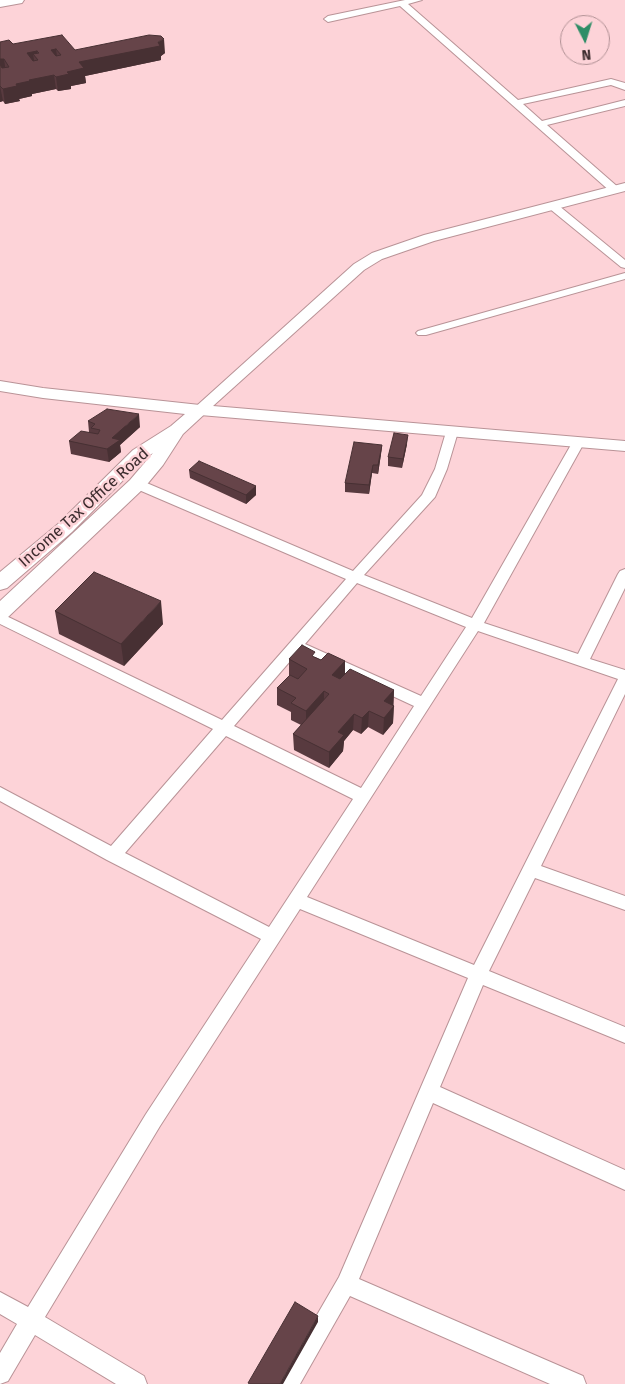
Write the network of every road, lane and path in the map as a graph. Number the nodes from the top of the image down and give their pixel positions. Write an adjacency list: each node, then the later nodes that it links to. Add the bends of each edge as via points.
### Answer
1 (17, 0): 5 (main road)
2 (380, 0): 6 (street)
3 (418, 0): 4 (street)
4 (402, 3): 6 (street); 9 (street)
5 (0, 4)
6 (388, 6): 7 (street)
7 (328, 19)
8 (625, 87): 9 (street, via 611,82)
9 (515, 103): 11 (street)
10 (625, 103): 11 (street)
11 (538, 124): 12 (street)
12 (620, 188): 13 (street)
13 (554, 207): 14 (street); 18 (street, via 429,238 377,256 359,267)
14 (625, 265)
15 (625, 276): 16 (street)
16 (422, 333)
17 (0, 386): 18 (main road)
18 (200, 410): 19 (main road, Income Tax Office Road); 20 (street)
19 (177, 430): 23 (main road); 26 (main road, Income Tax Office Road, via 139,454 65,528)
20 (452, 432): 21 (street); 25 (street, via 428,498)
21 (578, 443): 22 (street); 29 (street)
22 (625, 446)
23 (137, 484): 25 (street); 27 (main road)
24 (625, 574): 31 (street)
25 (355, 577): 29 (street); 30 (street)
26 (0, 583)
27 (0, 613)
28 (0, 618): 34 (street)
29 (475, 625): 31 (street); 33 (street)
30 (295, 646): 33 (street); 34 (street)
31 (582, 662): 32 (street)
32 (625, 678): 38 (street)
33 (424, 704): 36 (street)
34 (224, 728): 36 (street); 37 (street)
35 (0, 793): 37 (street)
36 (364, 796): 39 (street)
37 (113, 855): 41 (street)
38 (530, 870): 40 (street); 42 (street)
39 (296, 900): 41 (street); 42 (street)
40 (625, 903)
41 (272, 937): 48 (street, via 153,1120)
42 (478, 975): 43 (street); 44 (street)
43 (625, 1035)
44 (428, 1091): 45 (street); 46 (street)
45 (625, 1180)
46 (346, 1284): 51 (street); 52 (street)
47 (0, 1302): 48 (street)
48 (32, 1321): 49 (street); 50 (street)
49 (0, 1373)
50 (136, 1384)
51 (288, 1384)
52 (575, 1384)

